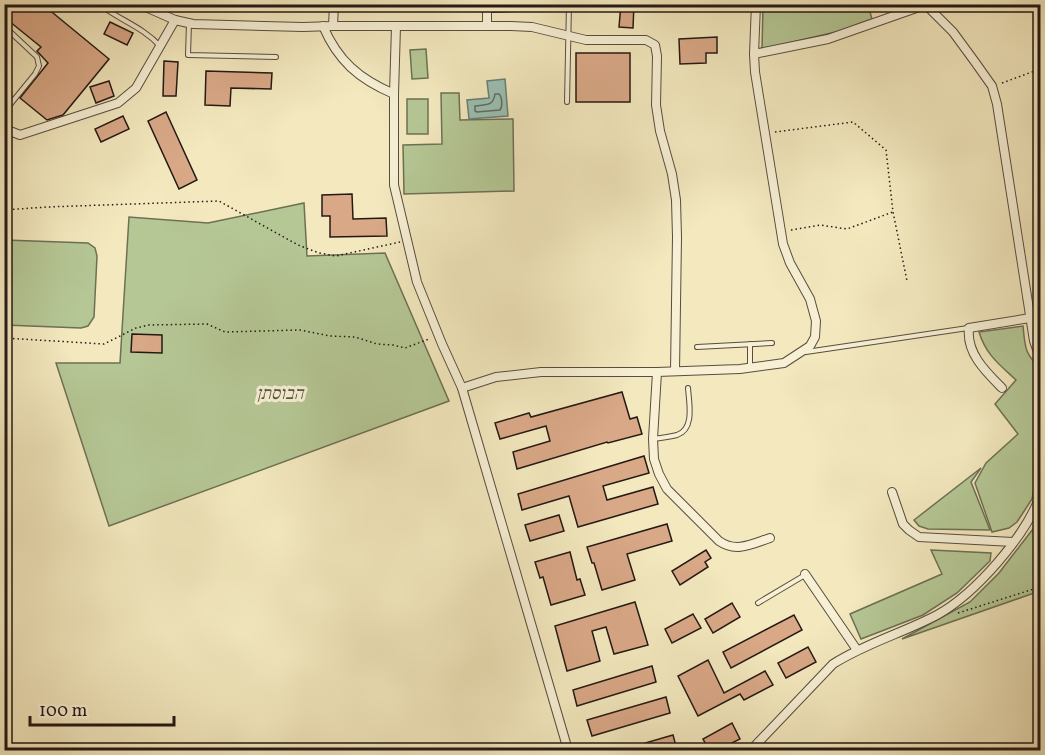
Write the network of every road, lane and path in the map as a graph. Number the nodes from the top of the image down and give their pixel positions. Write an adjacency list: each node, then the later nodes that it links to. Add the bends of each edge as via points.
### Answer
1 (99, 4): 16 (lane, via 142,29)
2 (139, 4): 8 (street)
3 (334, 4): 12 (street)
4 (487, 4): 10 (street)
5 (569, 4): 15 (lane)
6 (756, 4): 17 (street)
7 (925, 5): 17 (street, via 828,39); 20 (street, via 953,32)
8 (175, 20): 9 (street); 16 (street)
9 (189, 23): 11 (street); 18 (lane, via 188,55)
10 (487, 25): 13 (street); 15 (street, via 532,27)
11 (323, 26): 12 (street); 21 (street, via 329,41 354,71)
12 (333, 26): 13 (street)
13 (396, 26): 21 (street)
14 (4, 27): 23 (lane, via 37,57 39,66)
15 (569, 36): 22 (lane); 41 (street, via 586,40 646,40 655,45 656,105 676,200)
16 (160, 46): 24 (street, via 136,88 118,104 20,135)
17 (754, 54): 25 (street)
18 (276, 57)
19 (1041, 69): 20 (path)
20 (992, 86): 31 (street)
21 (394, 94): 29 (street, via 394,185)
22 (567, 102)
23 (4, 112)
24 (4, 126)
25 (765, 133): 27 (path, via 853,123 886,150); 28 (street)
26 (4, 210): 29 (path, via 219,201 319,254 336,256)
27 (892, 212): 28 (path, via 847,229 820,225); 30 (path)
28 (781, 231): 38 (street, via 790,263 810,299 816,321 815,337)
29 (406, 240): 33 (street)
30 (907, 281)
31 (1030, 318): 32 (street); 39 (street)
32 (969, 328): 38 (lane); 45 (street, via 971,348 981,368)
33 (438, 336): 34 (path, via 405,348 355,336 300,330 225,332 207,324 149,325 104,344); 43 (street)
34 (4, 338)
35 (772, 344): 36 (lane)
36 (750, 345): 37 (lane); 40 (lane)
37 (697, 347)
38 (801, 352): 40 (street, via 784,363)
39 (1041, 354)
40 (750, 368): 41 (street)
41 (675, 371): 42 (street)
42 (657, 372): 43 (street, via 541,372 496,377); 46 (street)
43 (462, 388): 56 (street)
44 (688, 388): 46 (lane, via 686,429 679,435)
45 (1002, 388)
46 (653, 439): 49 (street, via 654,459 667,489 719,541 737,547)
47 (892, 492): 50 (street, via 903,525 919,537)
48 (1041, 496): 50 (street)
49 (770, 537)
50 (1013, 542): 55 (street, via 979,583 958,601)
51 (806, 574): 53 (lane); 55 (street)
52 (1041, 587): 54 (path)
53 (758, 603)
54 (956, 614)
55 (857, 650): 57 (street, via 833,664)
56 (568, 750)
57 (751, 750)

